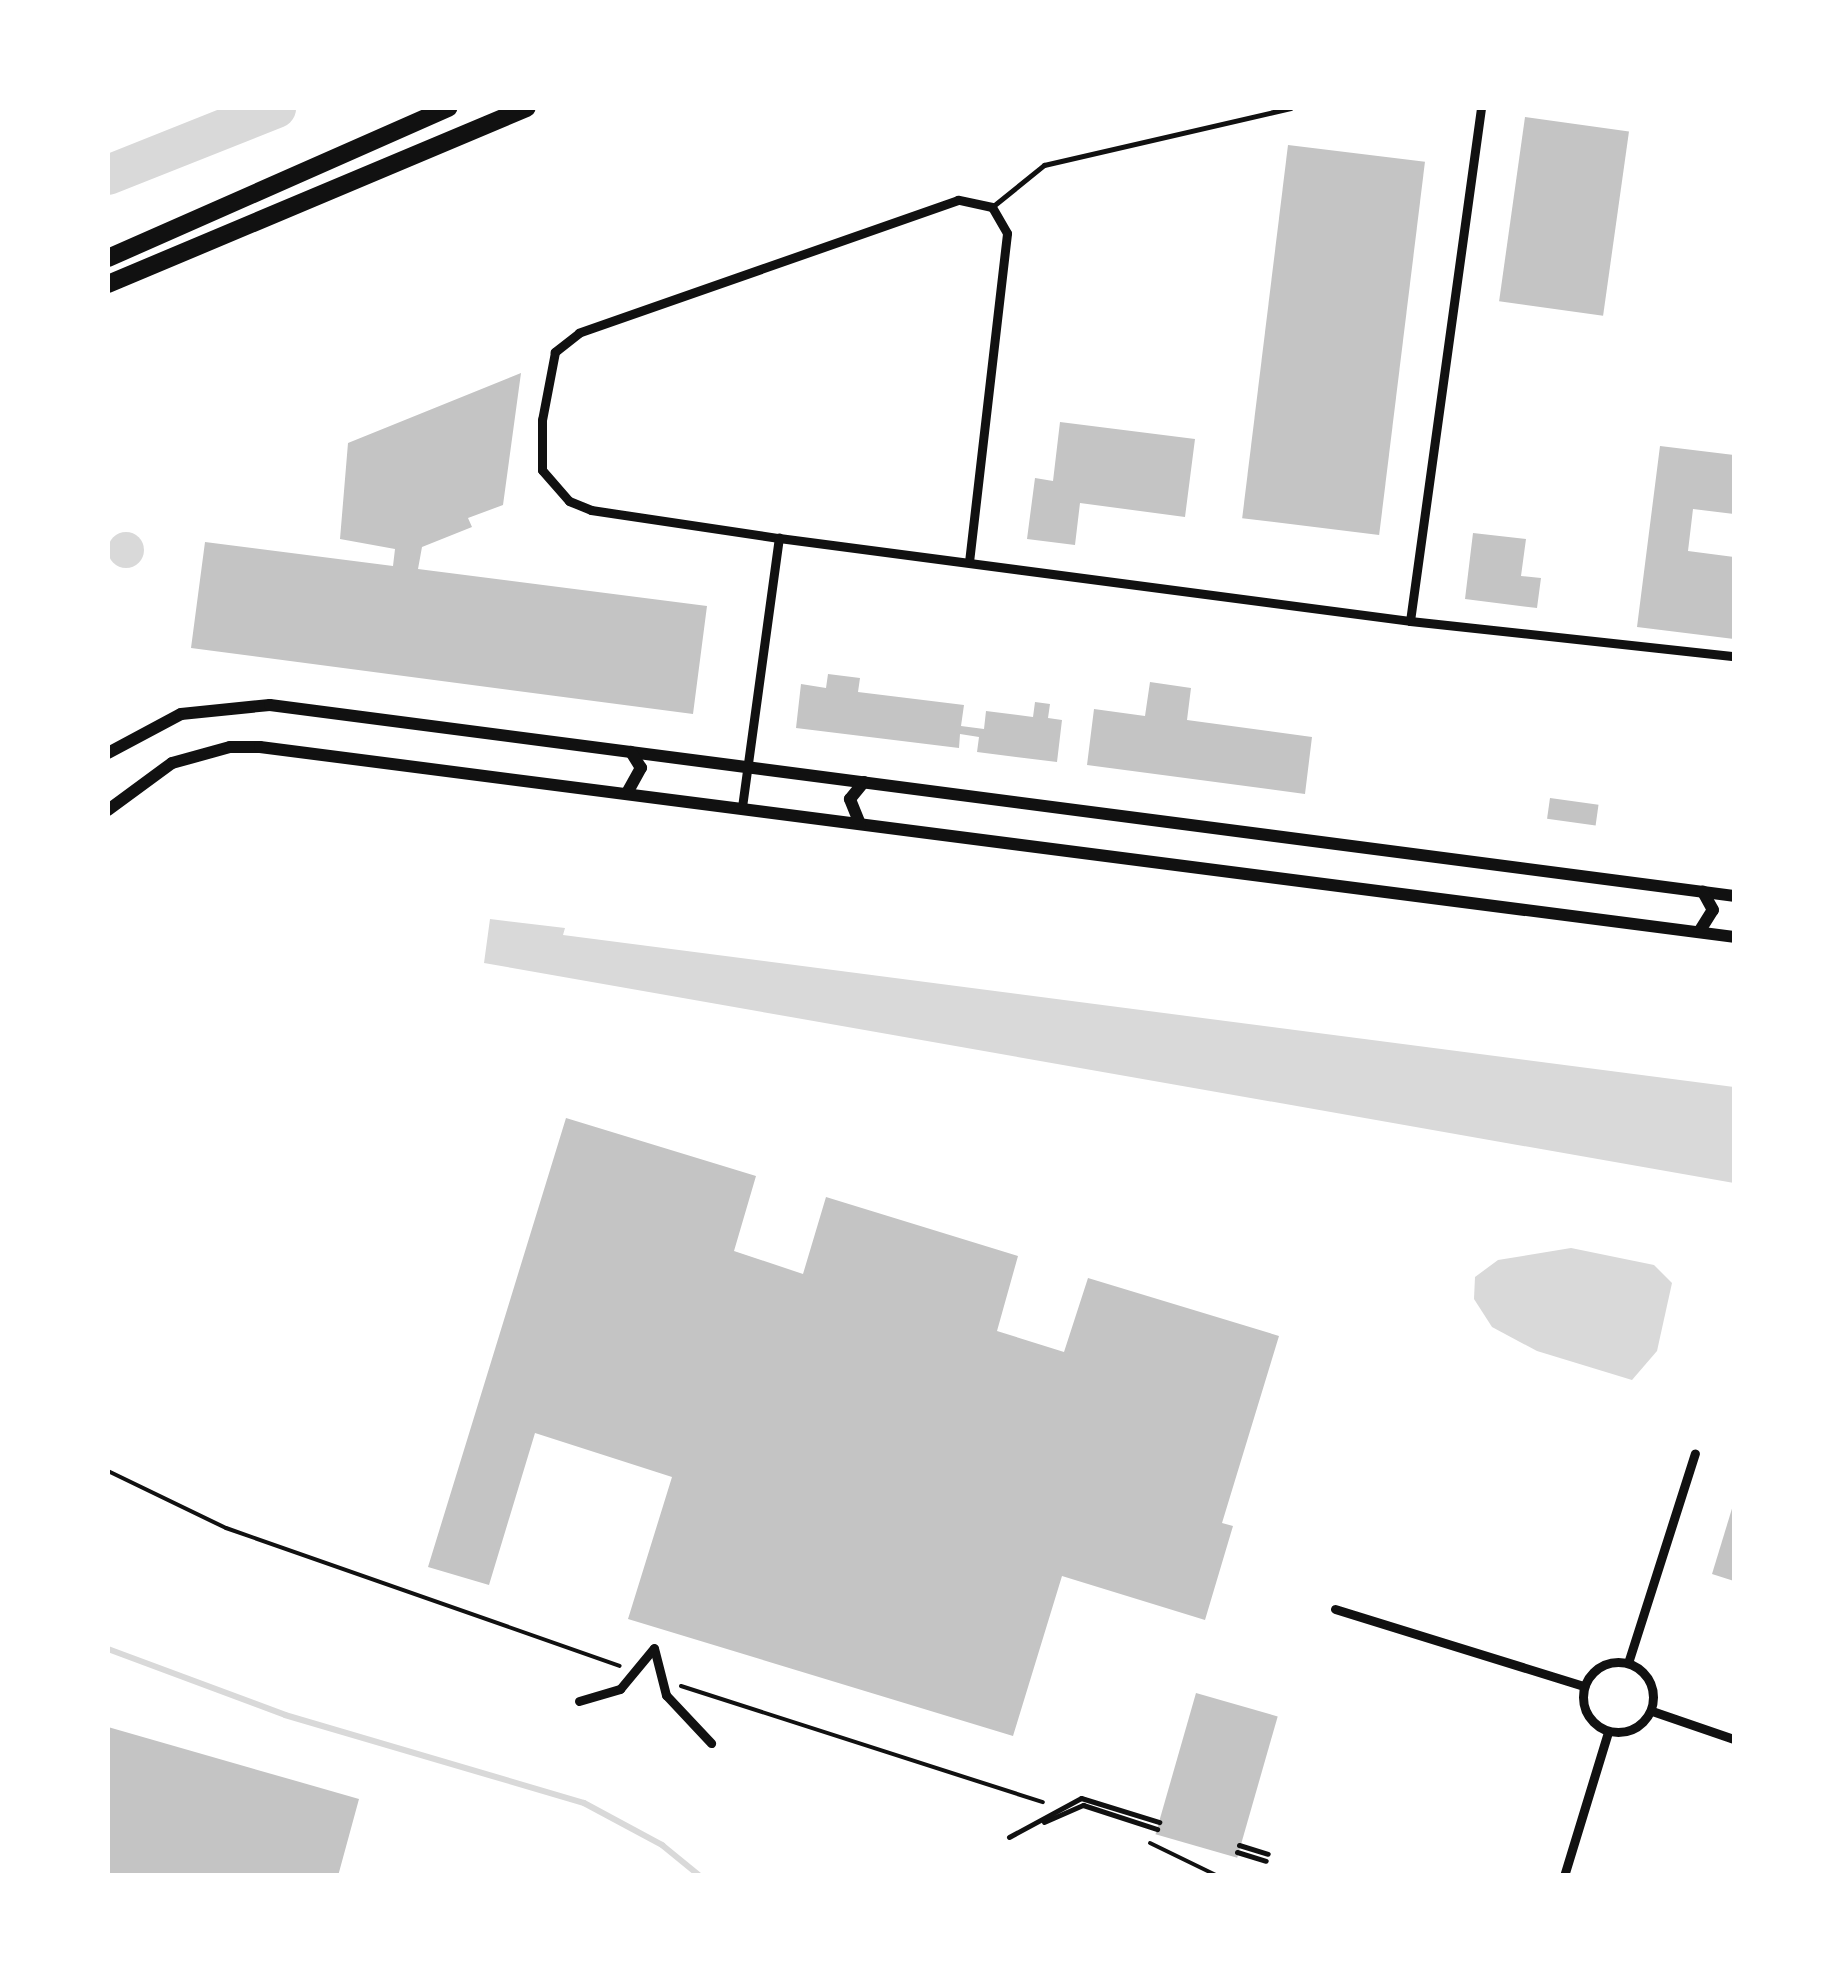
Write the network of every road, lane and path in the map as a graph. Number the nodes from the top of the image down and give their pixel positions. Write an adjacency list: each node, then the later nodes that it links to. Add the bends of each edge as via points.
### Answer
1 (448, 108): 6 (highway)
2 (526, 108): 7 (highway)
3 (1291, 108): 5 (lane, via 1044,165)
4 (1481, 108): 10 (street)
5 (992, 207): 8 (street, via 958,200 579,332 555,352 539,449 542,470 568,502); 9 (street, via 1007,233)
6 (108, 258)
7 (108, 284)
8 (779, 538): 9 (street); 14 (street)
9 (969, 562): 10 (street)
10 (1410, 620): 11 (street)
11 (1734, 656)
12 (631, 752): 13 (main road, via 240,705 181,714); 14 (main road); 16 (main road, via 641,768)
13 (108, 753)
14 (747, 766): 15 (main road); 17 (street)
15 (864, 782): 19 (main road, via 849,807); 20 (main road)
16 (627, 793): 17 (main road); 18 (main road, via 301,750 230,748 172,763)
17 (742, 807): 19 (main road)
18 (108, 810)
19 (860, 824): 22 (main road)
20 (1703, 892): 21 (main road); 22 (main road, via 1712,910)
21 (1734, 896)
22 (1698, 932): 23 (main road)
23 (1734, 937)
24 (1695, 1453): 26 (street)
25 (1335, 1608): 27 (street)
26 (1628, 1663): 27 (street, via 1602,1666); 29 (street, via 1650,1680)
27 (1584, 1686): 30 (street, via 1586,1714)
28 (578, 1701): 32 (street, via 620,1688 654,1648 666,1696)
29 (1652, 1711): 30 (street, via 1636,1729); 31 (street)
30 (1608, 1732): 37 (street)
31 (1734, 1738)
32 (711, 1743)
33 (1158, 1826): 34 (lane, via 1083,1805)
34 (1010, 1838)
35 (1238, 1849): 36 (lane)
36 (1267, 1858)
37 (1564, 1876)

